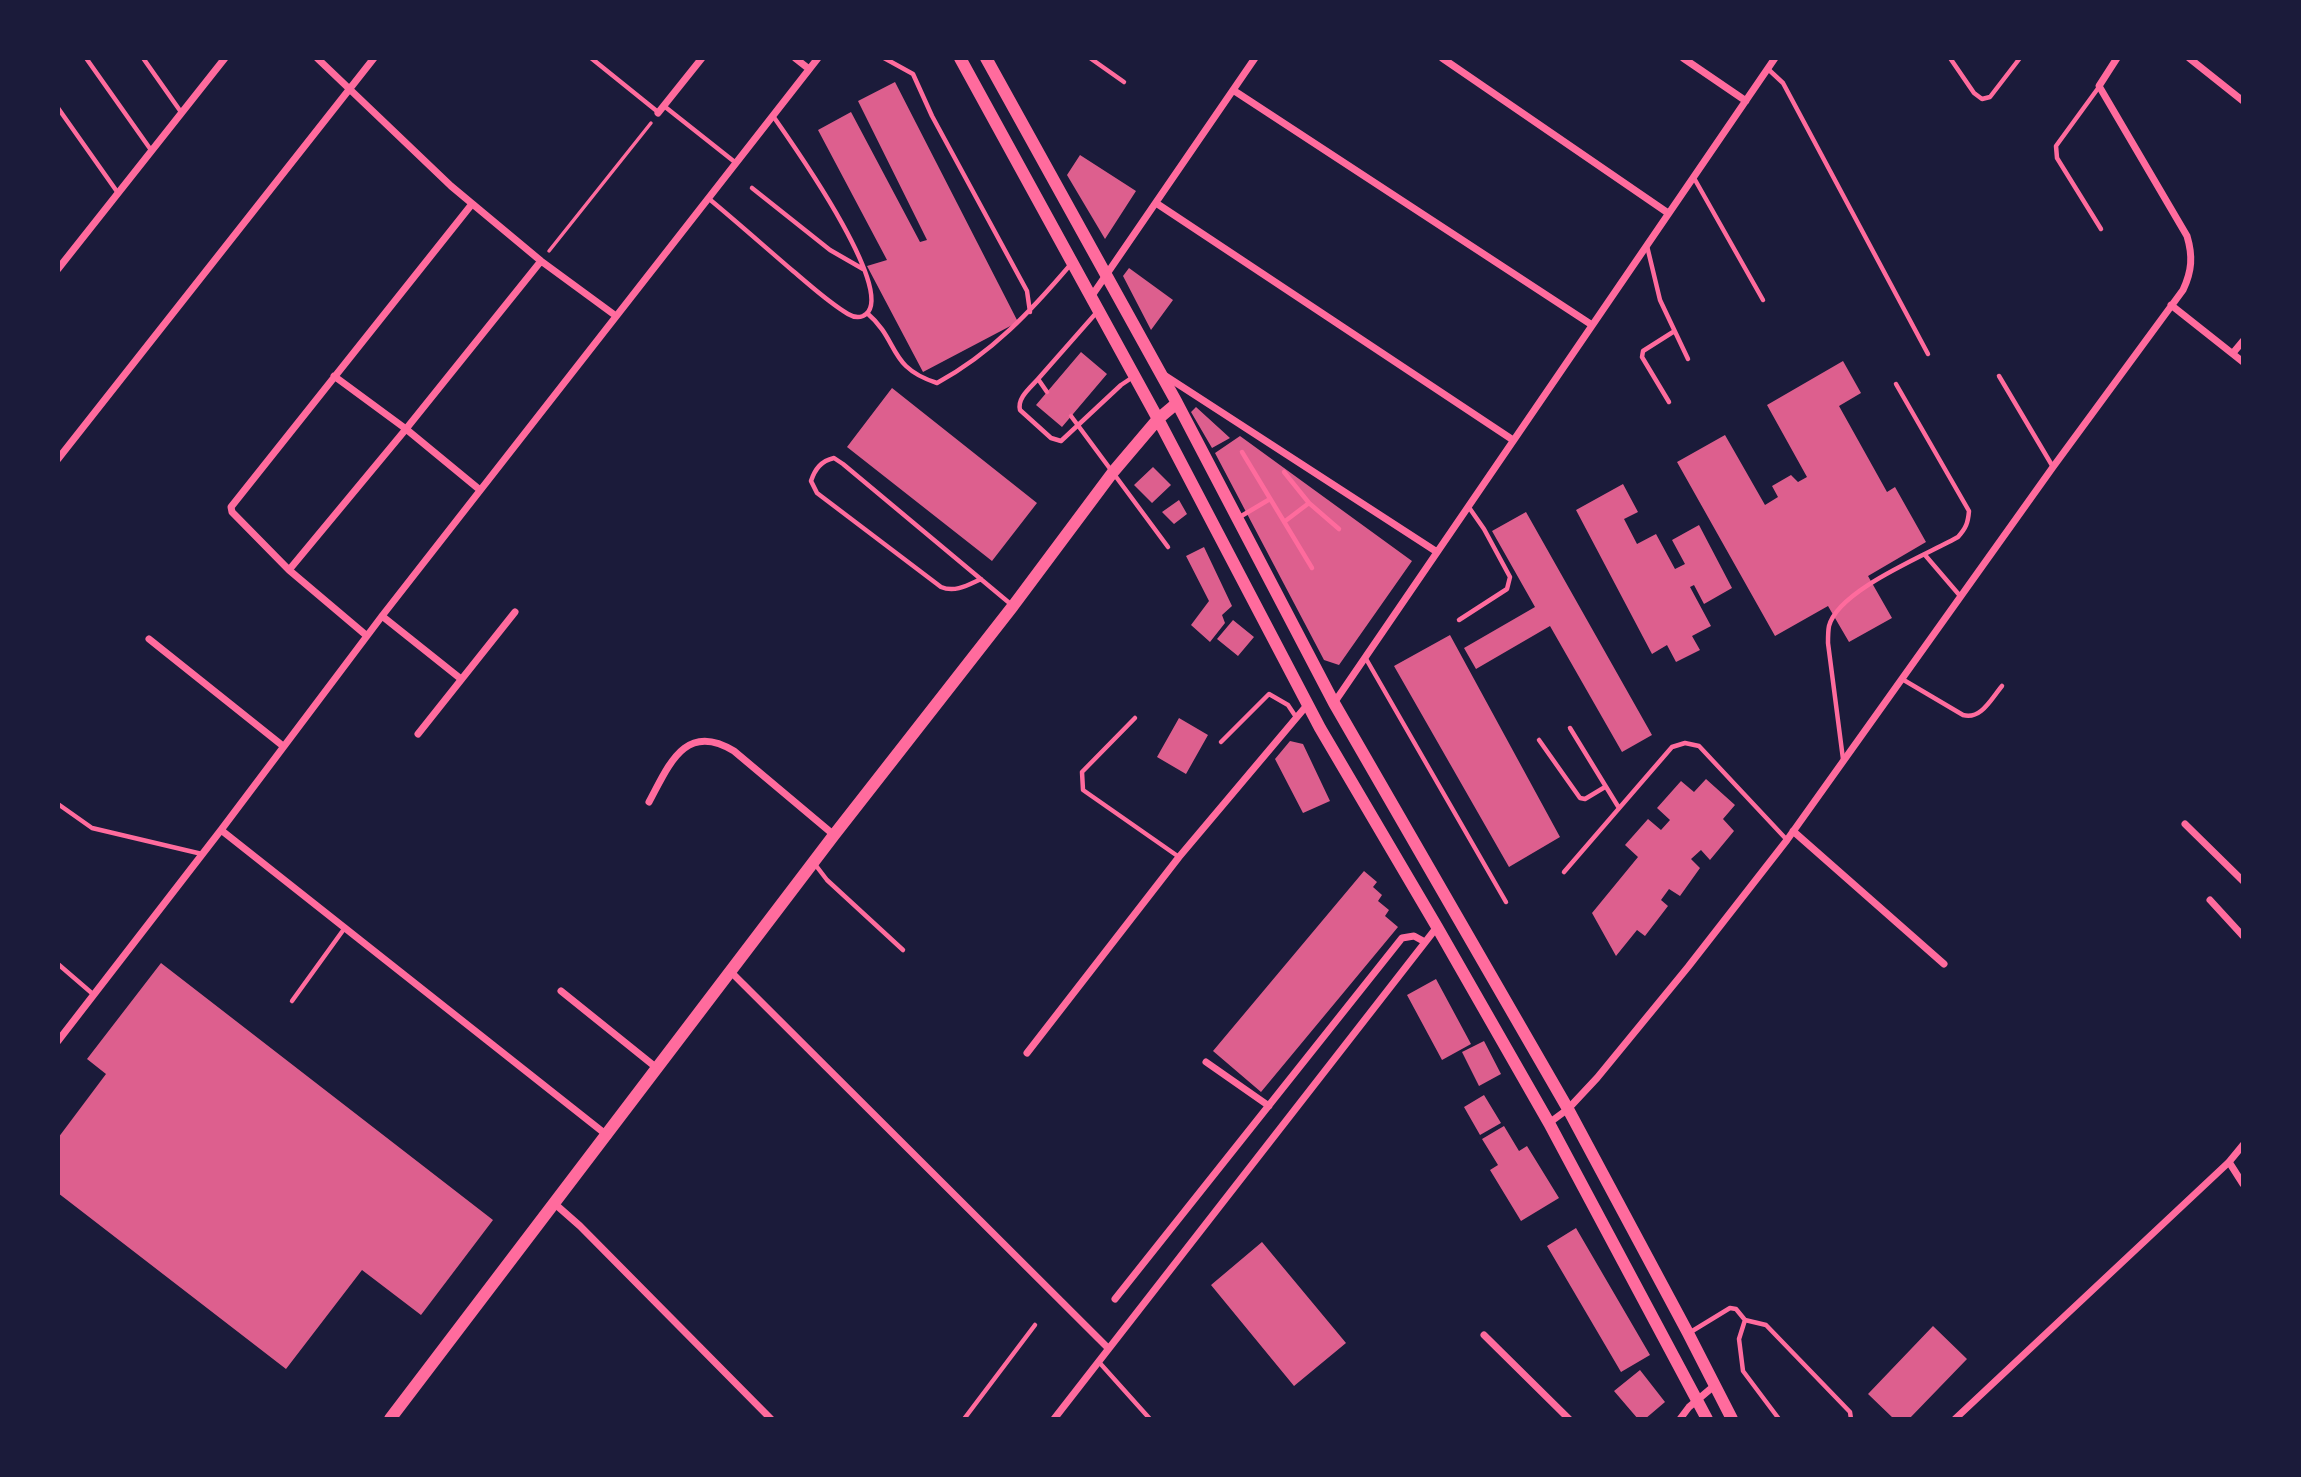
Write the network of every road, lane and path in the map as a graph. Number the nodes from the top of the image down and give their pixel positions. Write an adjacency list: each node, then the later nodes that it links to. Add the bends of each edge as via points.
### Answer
1 (86, 58): 35 (lane)
2 (143, 58): 32 (lane)
3 (225, 58): 32 (street)
4 (317, 58): 26 (street)
5 (374, 58): 26 (street)
6 (591, 58): 33 (lane)
7 (702, 58): 30 (street)
8 (795, 58): 23 (street)
9 (818, 58): 23 (street)
10 (884, 58): 55 (lane, via 913,74 1027,291)
11 (960, 58): 47 (main road)
12 (986, 58): 50 (main road)
13 (1090, 58): 24 (lane)
14 (1255, 58): 27 (street)
15 (1442, 58): 43 (street)
16 (1683, 58): 28 (street)
17 (1775, 58): 22 (street)
18 (1950, 58): 19 (lane, via 1982,99 1990,97)
19 (2021, 58)
20 (2117, 58): 25 (street)
21 (2189, 58): 29 (street)
22 (1768, 68): 28 (street); 62 (lane, via 1783,83)
23 (809, 69): 34 (street)
24 (1124, 82)
25 (2099, 86): 44 (lane, via 2056,146 2057,158); 53 (street, via 2191,248 2190,275)
26 (349, 88): 42 (street); 80 (street)
27 (1233, 90): 41 (street); 58 (street)
28 (1746, 101): 37 (street)
29 (2243, 101)
30 (664, 106): 33 (street); 36 (lane)
31 (58, 108): 39 (lane)
32 (181, 113): 35 (street)
33 (658, 113): 46 (path)
34 (773, 115): 36 (street); 49 (lane, via 836,213)
35 (152, 150): 39 (street)
36 (736, 163): 40 (street)
37 (1693, 177): 43 (street); 52 (lane)
38 (752, 188): 49 (lane, via 830,250)
39 (118, 193): 48 (street)
40 (708, 198): 56 (lane, via 850,316); 57 (street)
41 (1156, 203): 50 (street); 78 (street)
42 (472, 204): 46 (street); 66 (street)
43 (1668, 213): 45 (street)
44 (2101, 229)
45 (1647, 245): 58 (street); 59 (lane)
46 (541, 261): 57 (street); 77 (street)
47 (1072, 263): 51 (main road); 55 (lane)
48 (58, 269)
49 (864, 270): 56 (lane, via 872,297)
50 (1105, 276): 51 (street); 65 (main road)
51 (1090, 298): 54 (main road)
52 (1763, 300)
53 (2171, 305): 61 (street); 81 (street)
54 (1097, 311): 67 (main road); 69 (lane)
55 (1030, 312): 56 (lane, via 975,359 937,383 906,368)
56 (867, 313)
57 (616, 316): 84 (street)
58 (1592, 325): 78 (street)
59 (1673, 332): 63 (lane); 72 (lane, via 1643,351 1642,357)
60 (2243, 341): 61 (street)
61 (2233, 353): 64 (street)
62 (1928, 354)
63 (1688, 359)
64 (2243, 362)
65 (1160, 373): 73 (main road); 92 (street)
66 (334, 376): 77 (street); 95 (street, via 232,505 232,512)
67 (1134, 376): 75 (main road); 76 (lane)
68 (1999, 376): 81 (lane)
69 (1038, 379): 71 (lane); 76 (lane, via 1021,399 1020,410 1058,441)
70 (1896, 384): 93 (lane, via 1969,511 1966,529)
71 (1047, 392)
72 (1669, 402)
73 (1177, 403): 75 (main road); 88 (main road)
74 (1071, 416): 76 (lane)
75 (1158, 419): 82 (main road); 109 (main road)
76 (1078, 425): 82 (lane)
77 (406, 429): 84 (street); 95 (street)
78 (1513, 440): 87 (street)
79 (1242, 452): 85 (lane)
80 (58, 459)
81 (2053, 467): 97 (street)
82 (1113, 472): 91 (lane); 98 (main road)
83 (1284, 472): 86 (lane)
84 (480, 490): 100 (street)
85 (1270, 499): 88 (lane); 89 (lane)
86 (1309, 503): 89 (lane); 90 (lane)
87 (1468, 506): 92 (street); 101 (lane, via 1510,578 1507,589)
88 (1237, 518): 108 (main road)
89 (1284, 522): 94 (lane)
90 (1339, 529)
91 (1168, 547)
92 (1437, 552): 104 (street)
93 (1925, 555): 97 (lane); 117 (lane, via 1847,599 1829,626)
94 (1312, 568)
95 (289, 569): 102 (street)
96 (981, 579): 96 (lane, via 834,458 814,472 811,481 817,493 941,587 958,589); 98 (lane)
97 (1962, 597): 106 (street)
98 (1013, 606): 125 (main road)
99 (515, 612): 105 (street)
100 (382, 617): 102 (street); 105 (street)
101 (1459, 620)
102 (367, 636): 116 (street)
103 (149, 639): 116 (street)
104 (1365, 657): 108 (street); 133 (lane)
105 (461, 679): 113 (street)
106 (1902, 679): 107 (lane, via 1970,717 1978,715); 117 (street)
107 (2002, 686)
108 (1334, 703): 150 (main road)
109 (1308, 704): 110 (street); 134 (main road)
110 (1296, 717): 115 (lane, via 1289,705 1269,694); 128 (street)
111 (1135, 718): 128 (lane, via 1082,772 1083,790)
112 (1570, 728): 118 (lane)
113 (418, 734)
114 (1539, 740): 118 (lane, via 1580,798)
115 (1220, 742)
116 (284, 746): 123 (street)
117 (1843, 759): 124 (street)
118 (1605, 787): 121 (lane)
119 (649, 802): 125 (street, via 674,756 695,742 717,740)
120 (58, 804): 127 (lane, via 92,828)
121 (1619, 808): 126 (lane, via 1672,747 1685,743 1699,746); 130 (lane)
122 (2185, 824): 131 (street)
123 (222, 830): 127 (street); 135 (street)
124 (1793, 831): 126 (street); 140 (street)
125 (834, 835): 129 (main road)
126 (1787, 840): 150 (street, via 1680,978)
127 (203, 854): 143 (street)
128 (1179, 857): 146 (street)
129 (814, 863): 138 (lane); 141 (main road)
130 (1564, 872)
131 (2243, 881)
132 (2210, 900): 136 (street)
133 (1506, 902)
134 (1437, 927): 137 (street); 151 (main road)
135 (345, 928): 144 (lane); 152 (street)
136 (2243, 936)
137 (1425, 942): 149 (street, via 1414,936 1402,938); 162 (street)
138 (903, 950)
139 (58, 964): 143 (lane)
140 (1944, 964)
141 (731, 972): 148 (main road); 162 (street)
142 (561, 991): 148 (street)
143 (94, 995): 145 (street)
144 (292, 1000)
145 (58, 1041)
146 (1027, 1054)
147 (1206, 1062): 149 (street)
148 (658, 1069): 152 (main road)
149 (1269, 1106): 157 (street)
150 (1567, 1109): 151 (street); 160 (main road)
151 (1549, 1123): 165 (main road)
152 (608, 1136): 156 (main road)
153 (2243, 1145): 154 (street)
154 (2229, 1162): 155 (street); 177 (street)
155 (2243, 1184)
156 (555, 1204): 166 (main road); 167 (street)
157 (1115, 1299)
158 (1745, 1320): 160 (lane, via 1730,1308); 175 (lane, via 1739,1339 1744,1371); 176 (lane, via 1766,1325 1850,1412)
159 (1035, 1325): 168 (lane)
160 (1688, 1334): 164 (main road)
161 (1484, 1335): 171 (street)
162 (1108, 1348): 163 (street)
163 (1098, 1361): 169 (street); 170 (lane)
164 (1714, 1386): 165 (street); 174 (main road)
165 (1697, 1400): 172 (street); 173 (main road)
166 (390, 1419)
167 (771, 1419)
168 (964, 1419)
169 (1054, 1419)
170 (1150, 1419)
171 (1569, 1419)
172 (1679, 1419)
173 (1707, 1419)
174 (1732, 1419)
175 (1779, 1419)
176 (1851, 1419)
177 (1955, 1419)

